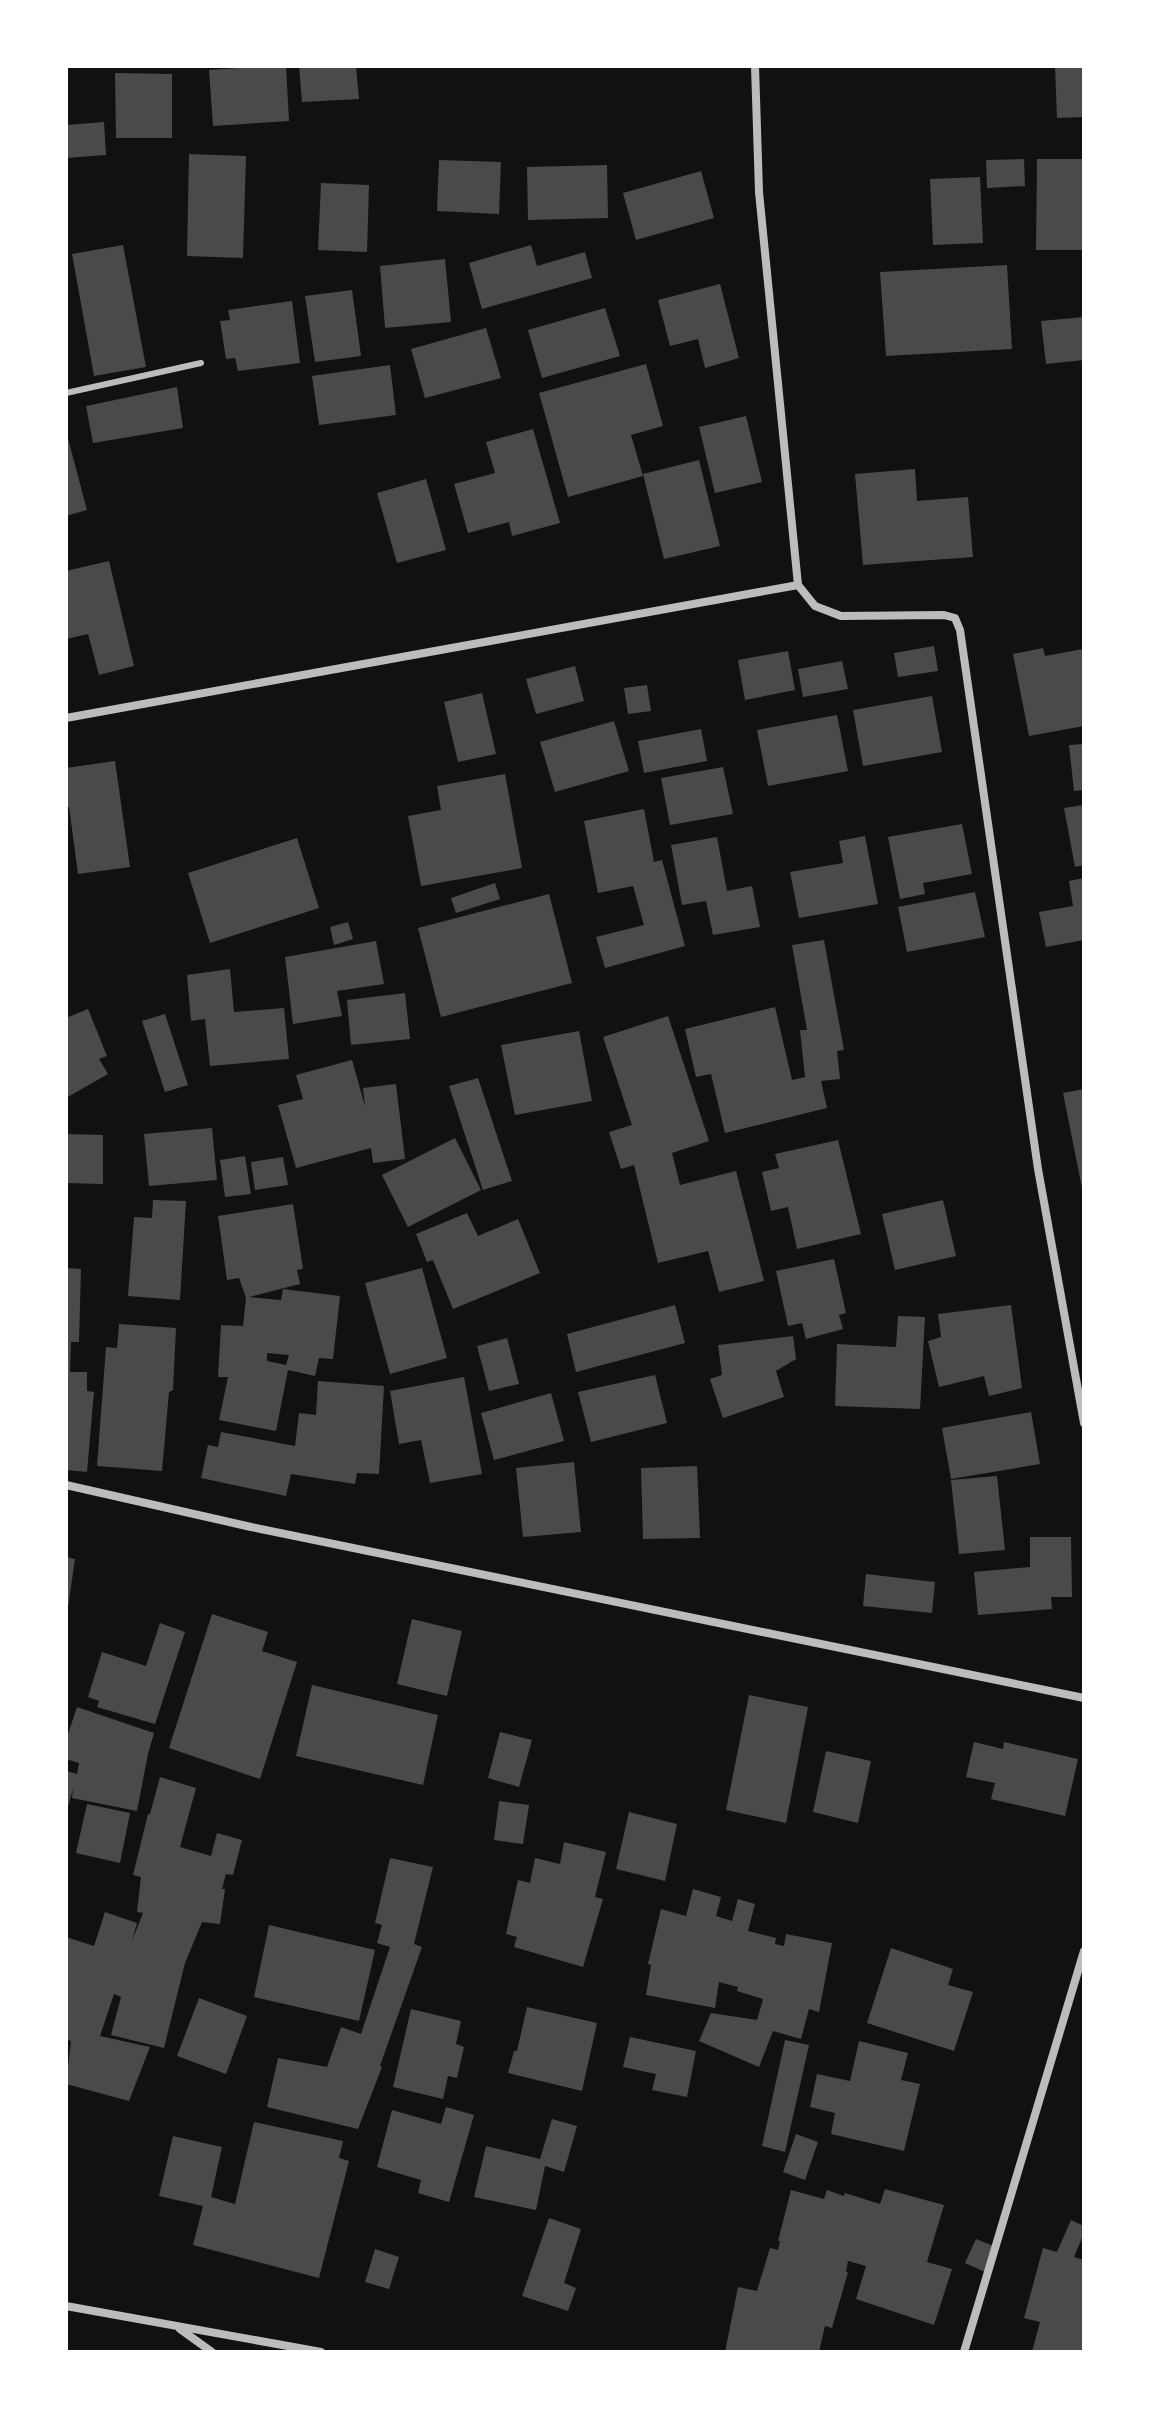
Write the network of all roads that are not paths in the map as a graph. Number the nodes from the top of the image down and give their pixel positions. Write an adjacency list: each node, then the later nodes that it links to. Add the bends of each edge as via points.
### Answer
1 (755, 66): 4 (street, via 759,192)
2 (201, 363): 3 (lane)
3 (66, 393)
4 (798, 585): 5 (street); 6 (street, via 815,606 841,616 944,615 955,618 960,630 1038,1169)
5 (66, 718)
6 (1084, 1423)
7 (66, 1485): 8 (street)
8 (1084, 1698)
9 (1084, 1951): 14 (street)
10 (66, 2306): 11 (street)
11 (176, 2326): 12 (street); 13 (street)
12 (212, 2352)
13 (321, 2352)
14 (964, 2352)

